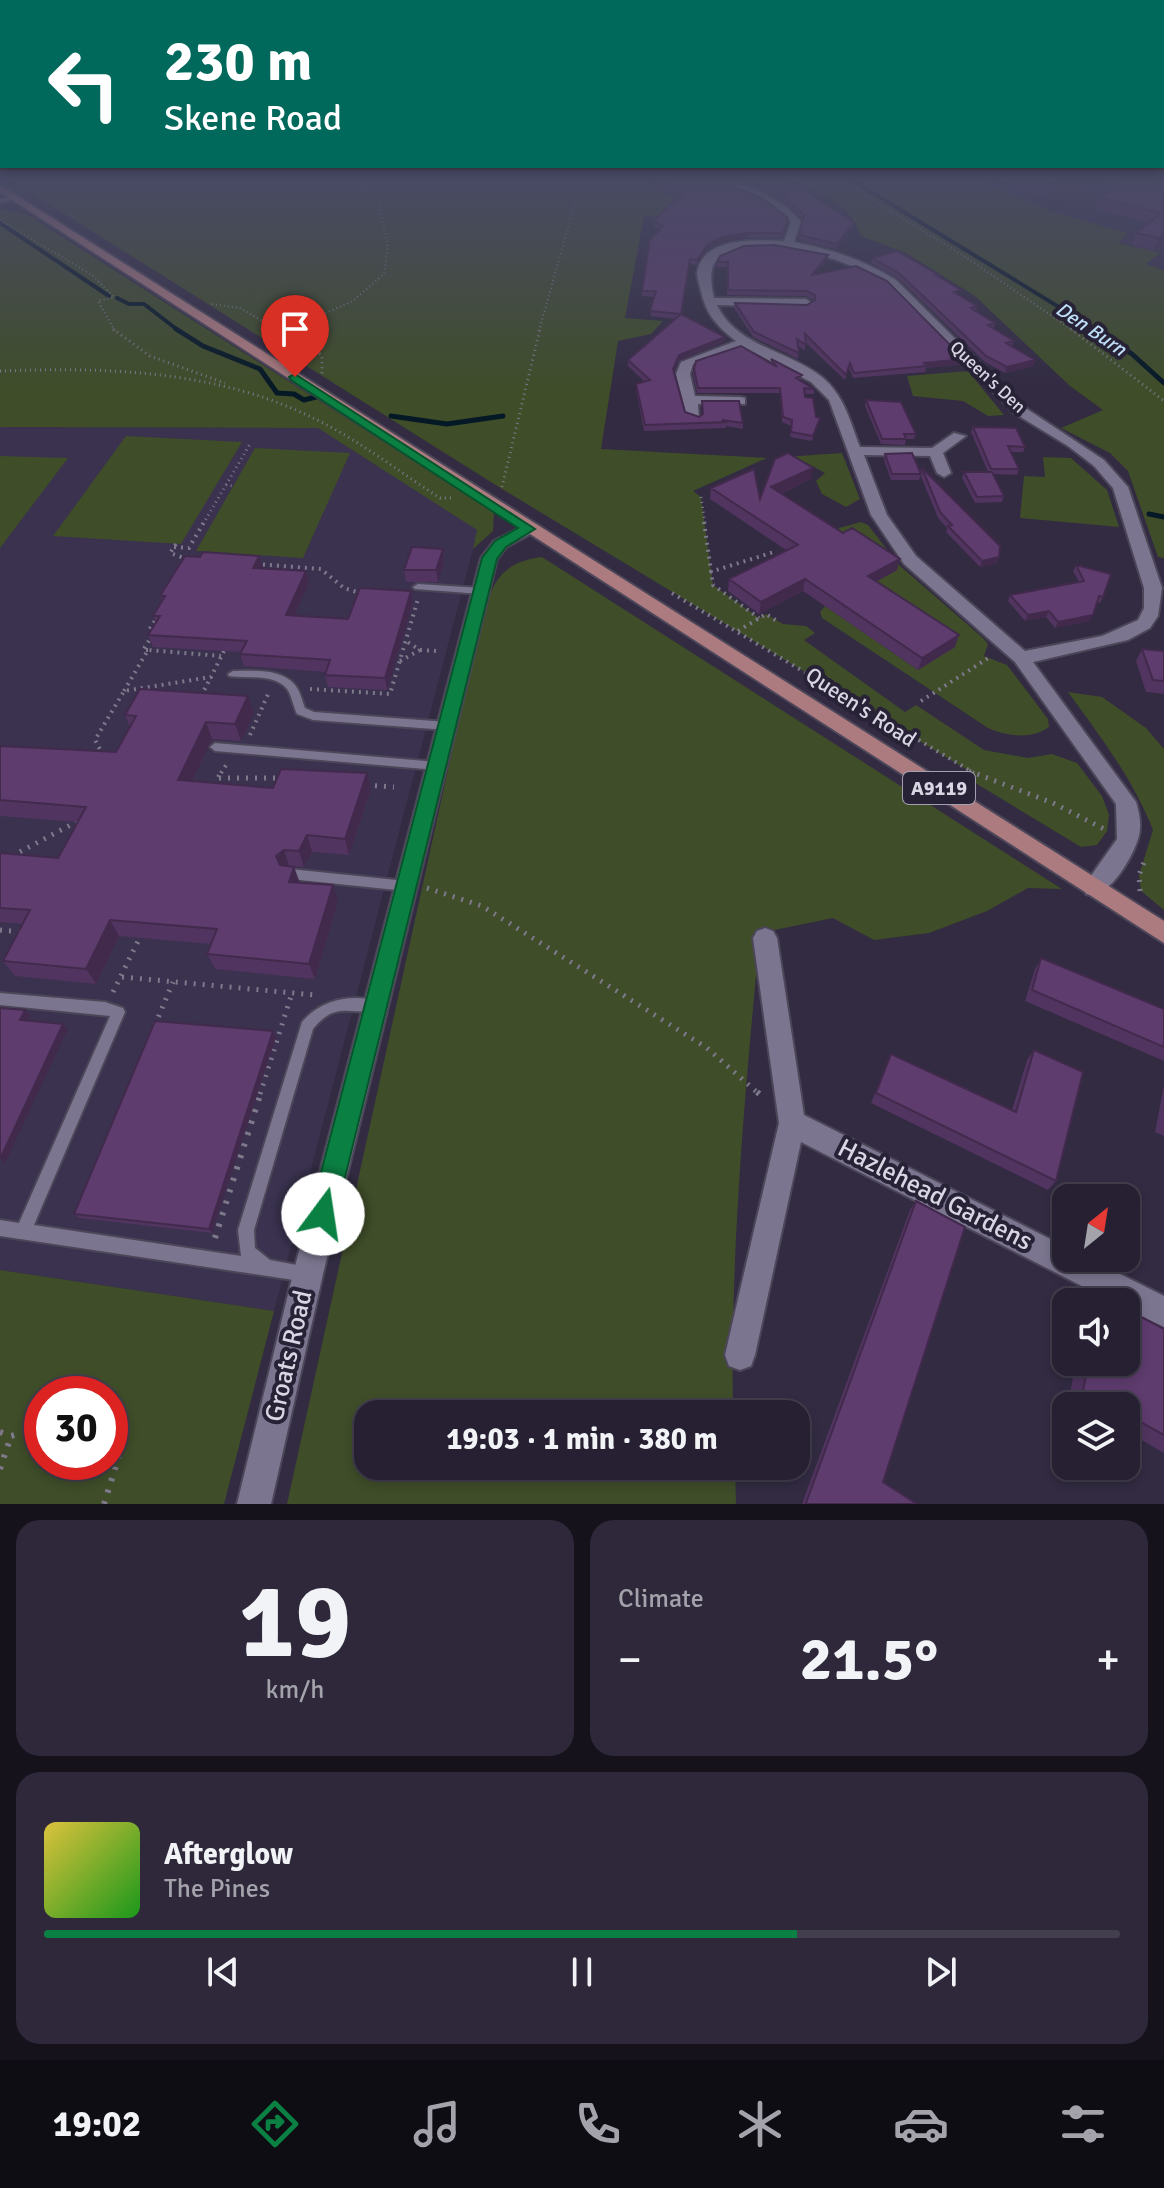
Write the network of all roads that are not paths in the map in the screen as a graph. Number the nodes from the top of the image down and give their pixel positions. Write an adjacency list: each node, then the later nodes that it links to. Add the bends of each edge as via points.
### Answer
1 (87, 249): 14 (main road, A9119)
2 (732, 249): 4 (street, Queen's Den, via 718,253 703,273)
3 (814, 249): 17 (street, Queen's Den, via 867,267 892,282 1019,410 1099,463 1120,487)
4 (709, 301): 5 (street, via 778,295); 6 (street, via 719,322)
5 (806, 303)
6 (745, 342): 7 (street, via 687,362 683,374); 11 (street, via 816,379 835,399)
7 (690, 400): 8 (street); 9 (street)
8 (740, 401)
9 (694, 417)
10 (959, 436): 12 (street)
11 (855, 451): 12 (street); 18 (street, via 879,515 910,560)
12 (935, 452): 13 (street)
13 (944, 473)
14 (528, 529): 16 (street, Groats Road, via 500,544 489,558); 25 (main road, Queen's Road / A9119)
15 (418, 587): 16 (lane)
16 (481, 591): 20 (street, Groats Road)
17 (1159, 606): 18 (street, Queen's Den, via 1143,626 1111,639)
18 (1021, 658): 25 (street, via 1126,802 1132,821 1129,842)
19 (233, 674): 20 (lane, via 271,677 291,687 298,707 313,716)
20 (447, 726): 22 (street, Groats Road)
21 (215, 747): 22 (lane)
22 (437, 766): 24 (street, Groats Road)
23 (290, 874): 24 (lane)
24 (406, 886): 29 (street, Groats Road)
25 (1094, 887): 26 (main road, Queen's Road / A9119)
26 (1164, 933)
27 (765, 938): 30 (street)
28 (0, 999): 32 (lane, via 118,1012)
29 (376, 1006): 33 (lane, via 328,1007 307,1026 246,1230 247,1252); 34 (street, Groats Road)
30 (792, 1123): 35 (street, Hazlehead Gardens); 36 (street)
31 (0, 1228): 32 (lane)
32 (24, 1231): 33 (lane)
33 (265, 1267): 34 (lane)
34 (308, 1274): 37 (street, Groats Road)
35 (1164, 1312)
36 (740, 1355)
37 (254, 1504)

